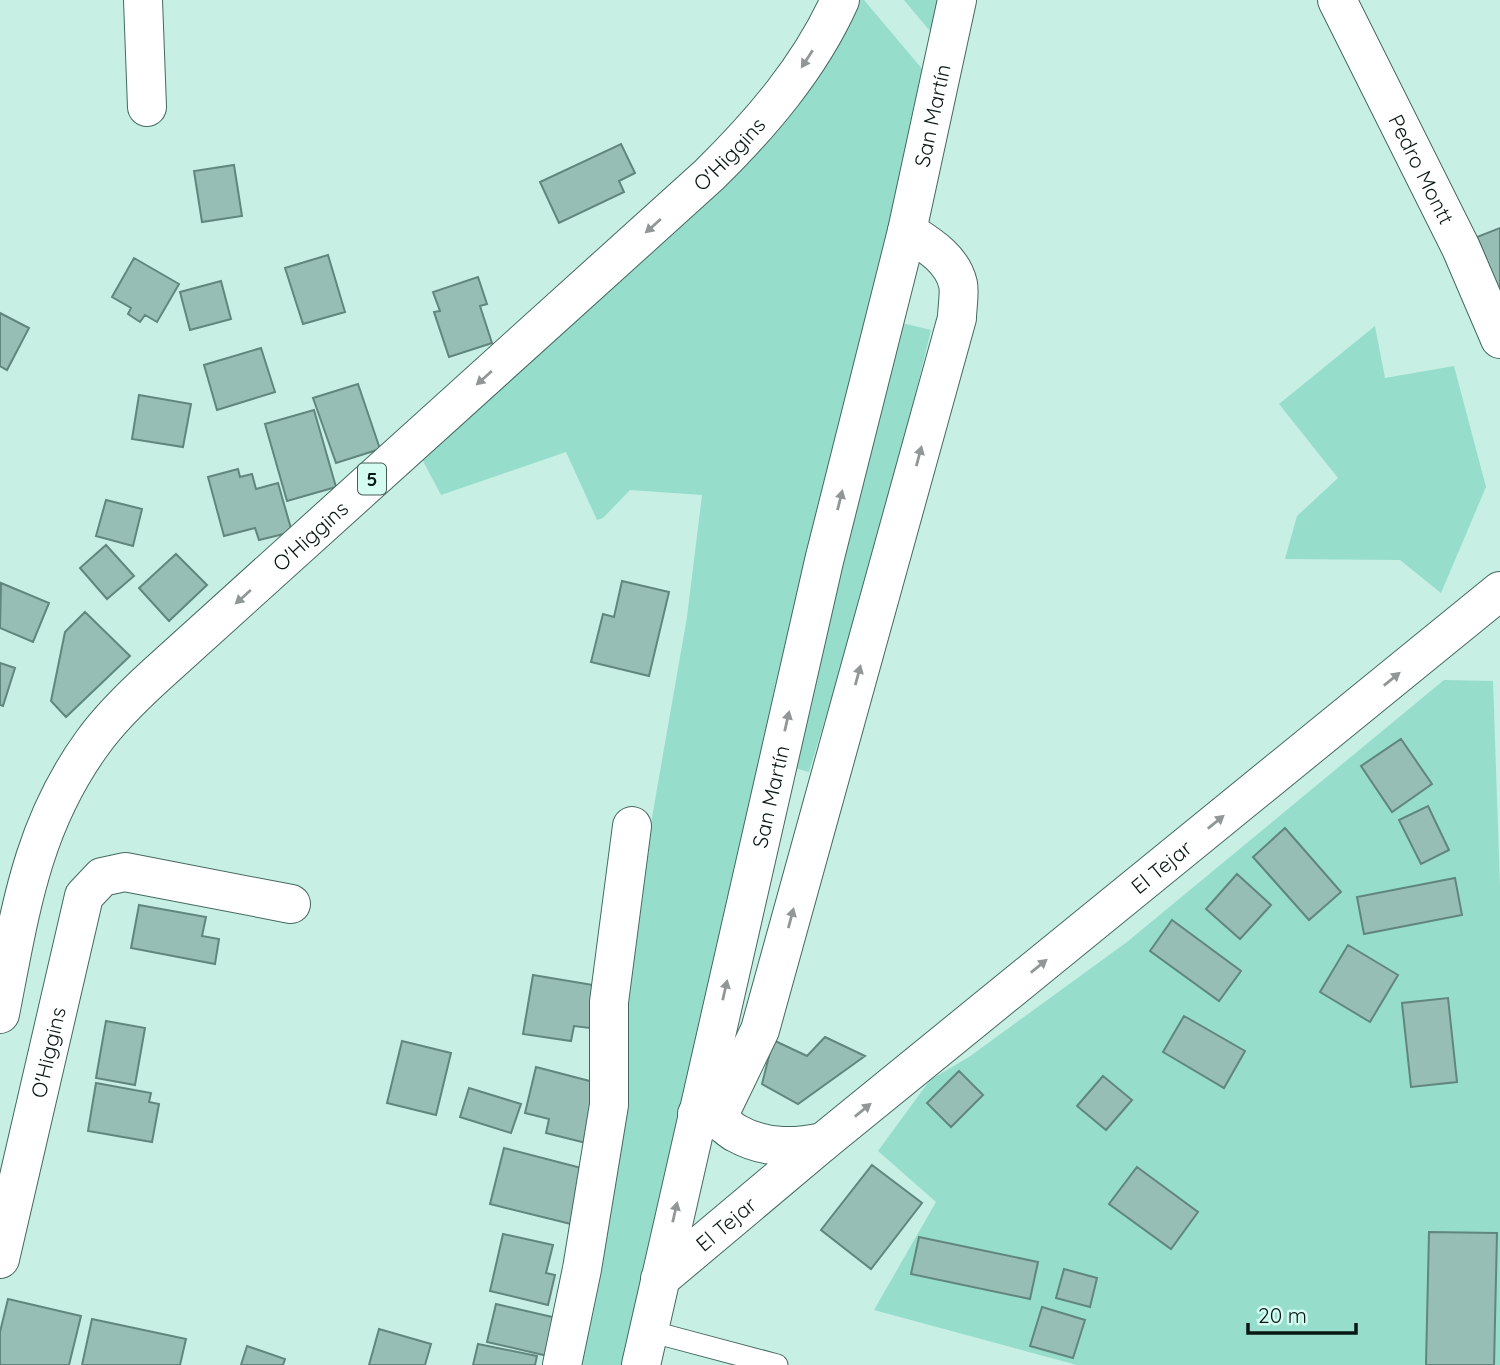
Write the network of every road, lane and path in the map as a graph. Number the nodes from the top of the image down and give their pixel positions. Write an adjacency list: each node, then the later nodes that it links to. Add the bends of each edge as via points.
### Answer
1 (143, 0): 5 (main road)
2 (840, 0): 11 (main road, O'Higgins / 5, one-way to 11, via 780,99 709,176 131,698 94,740 69,777 37,846)
3 (957, 0): 6 (main road, San Martín)
4 (1337, 0): 7 (main road, Pedro Montt, via 1461,248)
5 (147, 107)
6 (907, 231): 12 (main road, San Martín, one-way to 6, via 824,561); 12 (main road, San Martín, one-way to 6, via 760,1030 957,318 959,285 952,270 936,251)
7 (1500, 339)
8 (1500, 591): 13 (main road, El Tejar, one-way to 8)
9 (632, 826): 17 (main road, via 610,1002 609,1105)
10 (291, 904): 14 (main road, O'Higgins, via 125,872 102,877 84,896)
11 (0, 1014)
12 (707, 1117): 13 (main road, via 759,1143 802,1147); 15 (main road, San Martín, one-way to 12)
13 (823, 1142): 15 (main road, El Tejar)
14 (0, 1259)
15 (660, 1279): 16 (main road, San Martín)
16 (645, 1348): 18 (lane)
17 (562, 1365)
18 (777, 1365)

